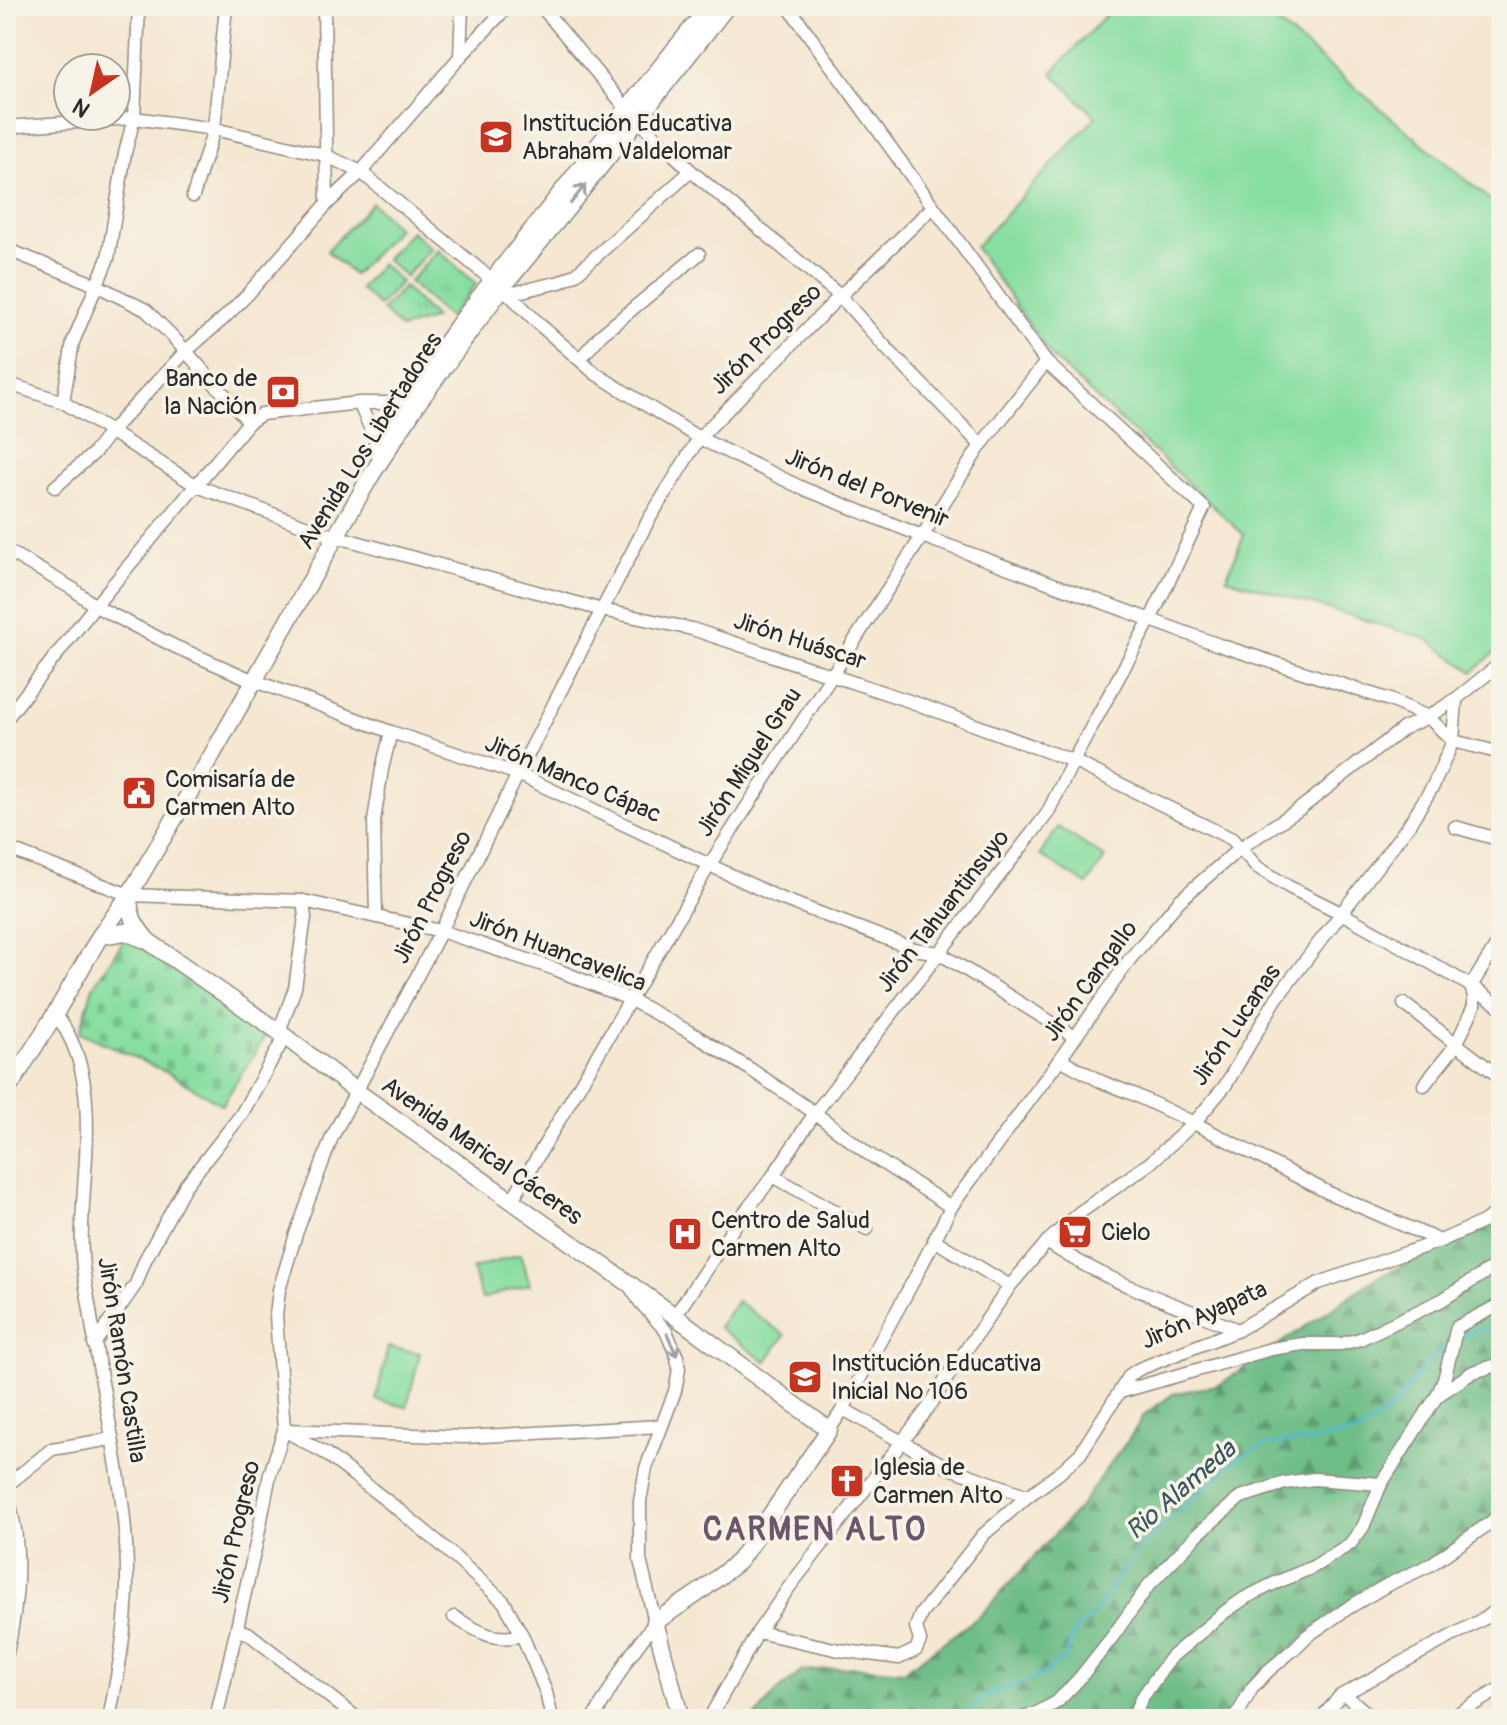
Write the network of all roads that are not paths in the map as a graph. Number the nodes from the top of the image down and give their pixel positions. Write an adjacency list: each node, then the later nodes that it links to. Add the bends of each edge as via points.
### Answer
1 (139, 6): 12 (street)
2 (226, 6): 14 (street)
3 (324, 6): 15 (street)
4 (462, 6): 10 (street)
5 (508, 6): 10 (street)
6 (541, 6): 11 (street)
7 (710, 6): 11 (street, Avenida Los Libertadores)
8 (727, 6): 11 (street, Avenida Los Libertadores)
9 (788, 6): 20 (street)
10 (460, 57): 17 (street)
11 (632, 114): 16 (street); 24 (street, Avenida Los Libertadores)
12 (134, 118): 13 (street); 14 (street); 23 (street, via 108,258)
13 (6, 127)
14 (214, 129): 15 (street); 18 (street)
15 (325, 155): 17 (street, Jirón del Porvenir); 19 (street)
16 (691, 171): 24 (street, via 576,274 560,282); 25 (street)
17 (361, 172): 19 (street); 24 (street, Jirón del Porvenir)
18 (193, 196)
19 (327, 204): 26 (street, via 247,295)
20 (933, 207): 25 (street, Jirón Progreso); 28 (street)
21 (6, 249): 23 (street)
22 (699, 254): 27 (street, via 601,335)
23 (96, 285): 26 (street, via 146,310); 30 (street, via 73,342)
24 (501, 287): 27 (street, Jirón del Porvenir); 32 (street, Avenida Los Libertadores, via 429,363)
25 (840, 296): 35 (street, Jirón Progreso); 36 (street)
26 (186, 351): 33 (street); 34 (street)
27 (580, 359): 35 (street, Jirón del Porvenir)
28 (1046, 362): 36 (street, Jirón Miguel Grau); 45 (street, Jirón Tahuantinsuyo, via 1204,508)
29 (6, 383): 30 (street, Jirón Huáscar)
30 (63, 402): 34 (street, Jirón Huáscar)
31 (359, 403): 32 (street); 33 (street, via 262,414); 37 (street)
32 (410, 403): 37 (street, Avenida Los Libertadores)
33 (249, 422): 38 (street)
34 (111, 431): 38 (street, Jirón Huáscar); 39 (street)
35 (699, 438): 41 (street, Jirón del Porvenir, via 802,488); 44 (street, Jirón Progreso)
36 (981, 445): 41 (street, Jirón Miguel Grau)
37 (382, 448): 40 (street, Avenida Los Libertadores)
38 (197, 486): 40 (street, Jirón Huáscar); 43 (street)
39 (55, 487)
40 (330, 535): 44 (street, Jirón Huáscar); 48 (street, Avenida Los Libertadores)
41 (922, 536): 45 (street, Jirón del Porvenir); 47 (street, Jirón Miguel Grau)
42 (6, 550): 43 (street, Jirón Manco Cápac)
43 (95, 606): 48 (street, Jirón Manco Cápac); 51 (street)
44 (602, 610): 47 (street, Jirón Huáscar, via 692,629); 56 (street, Jirón Progreso)
45 (1151, 618): 50 (street, Jirón del Porvenir); 55 (street, Jirón Tahuantinsuyo)
46 (1501, 663): 49 (street, Jirón Cangallo)
47 (832, 674): 55 (street, Jirón Huáscar); 61 (street, Jirón Miguel Grau)
48 (250, 678): 52 (street, Jirón Manco Cápac); 62 (street, Avenida Los Libertadores, via 135,866)
49 (1456, 699): 50 (street, Jirón Cangallo); 53 (street, Jirón Lucanas)
50 (1428, 717): 53 (street, Jirón del Porvenir); 60 (street, Jirón Cangallo, via 1404,728)
51 (6, 719)
52 (391, 732): 56 (street, Jirón Manco Cápac); 65 (street, via 374,821)
53 (1453, 741): 54 (street); 64 (street, Jirón Lucanas, via 1408,826)
54 (1501, 753)
55 (1073, 761): 60 (street, Jirón Huáscar, via 1232,839); 70 (street, Jirón Tahuantinsuyo, via 1047,814)
56 (518, 774): 61 (street, Jirón Manco Cápac); 66 (street, Jirón Progreso)
57 (1455, 827): 58 (street)
58 (1501, 840)
59 (6, 848): 62 (street, Jirón Huancavelica)
60 (1240, 848): 64 (street, Jirón Huáscar, via 1257,867); 77 (street, Jirón Cangallo, via 1179,901)
61 (710, 864): 70 (street, Jirón Manco Cápac, via 777,897 914,949); 72 (street, Jirón Miguel Grau)
62 (129, 895): 63 (street, Jirón Huancavelica); 67 (street, Avenida Los Libertadores); 69 (street, via 134,924)
63 (303, 901): 65 (street, Jirón Huancavelica); 76 (street, via 295,988)
64 (1341, 913): 71 (street, Jirón Huáscar); 85 (street, Jirón Lucanas, via 1276,999 1225,1086)
65 (376, 917): 66 (street, Jirón Huancavelica)
66 (441, 931): 72 (street, Jirón Huancavelica); 82 (street, Jirón Progreso)
67 (100, 936): 69 (street, Avenida Marical Cáceres, via 125,932); 75 (street, Avenida Los Libertadores)
68 (1501, 938): 71 (street)
69 (148, 941): 76 (street, Avenida Marical Cáceres)
70 (939, 953): 77 (street, Jirón Manco Cápac); 84 (street, Jirón Tahuantinsuyo)
71 (1471, 986): 74 (street, Jirón Huáscar); 78 (street, via 1474,1006)
72 (629, 999): 84 (street, Jirón Huancavelica); 87 (street, Jirón Miguel Grau)
73 (1404, 1004): 78 (street)
74 (1501, 1007)
75 (55, 1014): 83 (street, Avenida Los Libertadores); 100 (street, Jirón Ramón Castilla, via 77,1051 88,1112 82,1256)
76 (281, 1035): 82 (street, Avenida Marical Cáceres); 100 (street, via 241,1115 185,1186 136,1284)
77 (1075, 1037): 79 (street, Jirón Cangallo)
78 (1456, 1045): 80 (street); 81 (street)
79 (1060, 1059): 85 (street); 88 (street, Jirón Cangallo)
80 (1501, 1078)
81 (1424, 1085)
82 (356, 1091): 87 (street, Avenida Marical Cáceres); 106 (street, Jirón Progreso, via 332,1137 279,1290)
83 (6, 1092)
84 (815, 1113): 86 (street, Jirón Tahuantinsuyo); 88 (street, Jirón Huancavelica)
85 (1194, 1123): 92 (street, via 1329,1193); 93 (street, Jirón Lucanas)
86 (773, 1176): 90 (street); 98 (street, Jirón Tahuantinsuyo)
87 (512, 1200): 95 (street, Avenida Marical Cáceres)
88 (951, 1207): 91 (street, Jirón Cangallo)
89 (1501, 1209): 92 (street, Jirón Ayapata)
90 (867, 1229)
91 (934, 1240): 96 (street); 104 (street, Jirón Cangallo)
92 (1440, 1241): 99 (street, Jirón Ayapata, via 1319,1283)
93 (1047, 1242): 96 (street, Jirón Lucanas); 99 (street, via 1110,1278)
94 (1501, 1265): 102 (street, via 1360,1339 1271,1349)
95 (627, 1282): 98 (street, Avenida Marical Cáceres); 105 (street, one-way to 105, via 666,1331 677,1357 675,1391)
96 (1010, 1286): 109 (street, Jirón Lucanas)
97 (1501, 1304): 103 (street, via 1457,1327)
98 (675, 1316): 107 (street, Avenida Marical Cáceres)
99 (1238, 1330): 102 (street, Jirón Ayapata, via 1139,1369)
100 (94, 1344): 108 (street, Jirón Ramón Castilla)
101 (1501, 1364): 103 (street, via 1473,1372)
102 (1120, 1392): 112 (street, Jirón Ayapata, via 1080,1454)
103 (1437, 1396): 110 (street)
104 (843, 1409): 107 (street, Jirón Cangallo); 109 (street)
105 (661, 1426): 106 (street, via 464,1437); 116 (street, via 640,1501 640,1560)
106 (284, 1430): 117 (street, Jirón Progreso); 119 (street, via 325,1453 438,1542 504,1602)
107 (829, 1430): 116 (street, via 739,1561)
108 (111, 1439): 111 (street, via 47,1451); 124 (street, Jirón Ramón Castilla, via 127,1580 125,1628)
109 (903, 1442): 112 (street, via 947,1467); 118 (street, Jirón Lucanas)
110 (1381, 1484): 130 (street, via 1314,1479 1241,1497 1149,1585 1057,1702); 131 (street, via 1350,1544 1226,1611 1171,1657)
111 (6, 1488): 120 (street, via 18,1574)
112 (1028, 1496): 118 (street, Jirón Ayapata, via 983,1535 921,1614 916,1627 920,1641 908,1655 839,1650)
113 (1501, 1515): 132 (street, via 1430,1565 1387,1585 1307,1636 1252,1688)
114 (1501, 1605): 121 (street)
115 (454, 1617): 119 (street, via 490,1636)
116 (655, 1622): 123 (street, via 627,1660); 128 (street)
117 (237, 1630): 125 (street, Jirón Progreso); 126 (street, via 248,1633)
118 (758, 1632): 129 (street, Jirón Lucanas)
119 (522, 1635): 127 (street)
120 (6, 1657)
121 (1344, 1694): 133 (street); 134 (street)
122 (1498, 1694): 135 (street)
123 (598, 1716)
124 (109, 1719)
125 (216, 1719)
126 (358, 1719)
127 (552, 1719)
128 (681, 1719)
129 (709, 1719)
130 (1020, 1719)
131 (1133, 1719)
132 (1235, 1719)
133 (1321, 1719)
134 (1374, 1719)
135 (1449, 1719)

